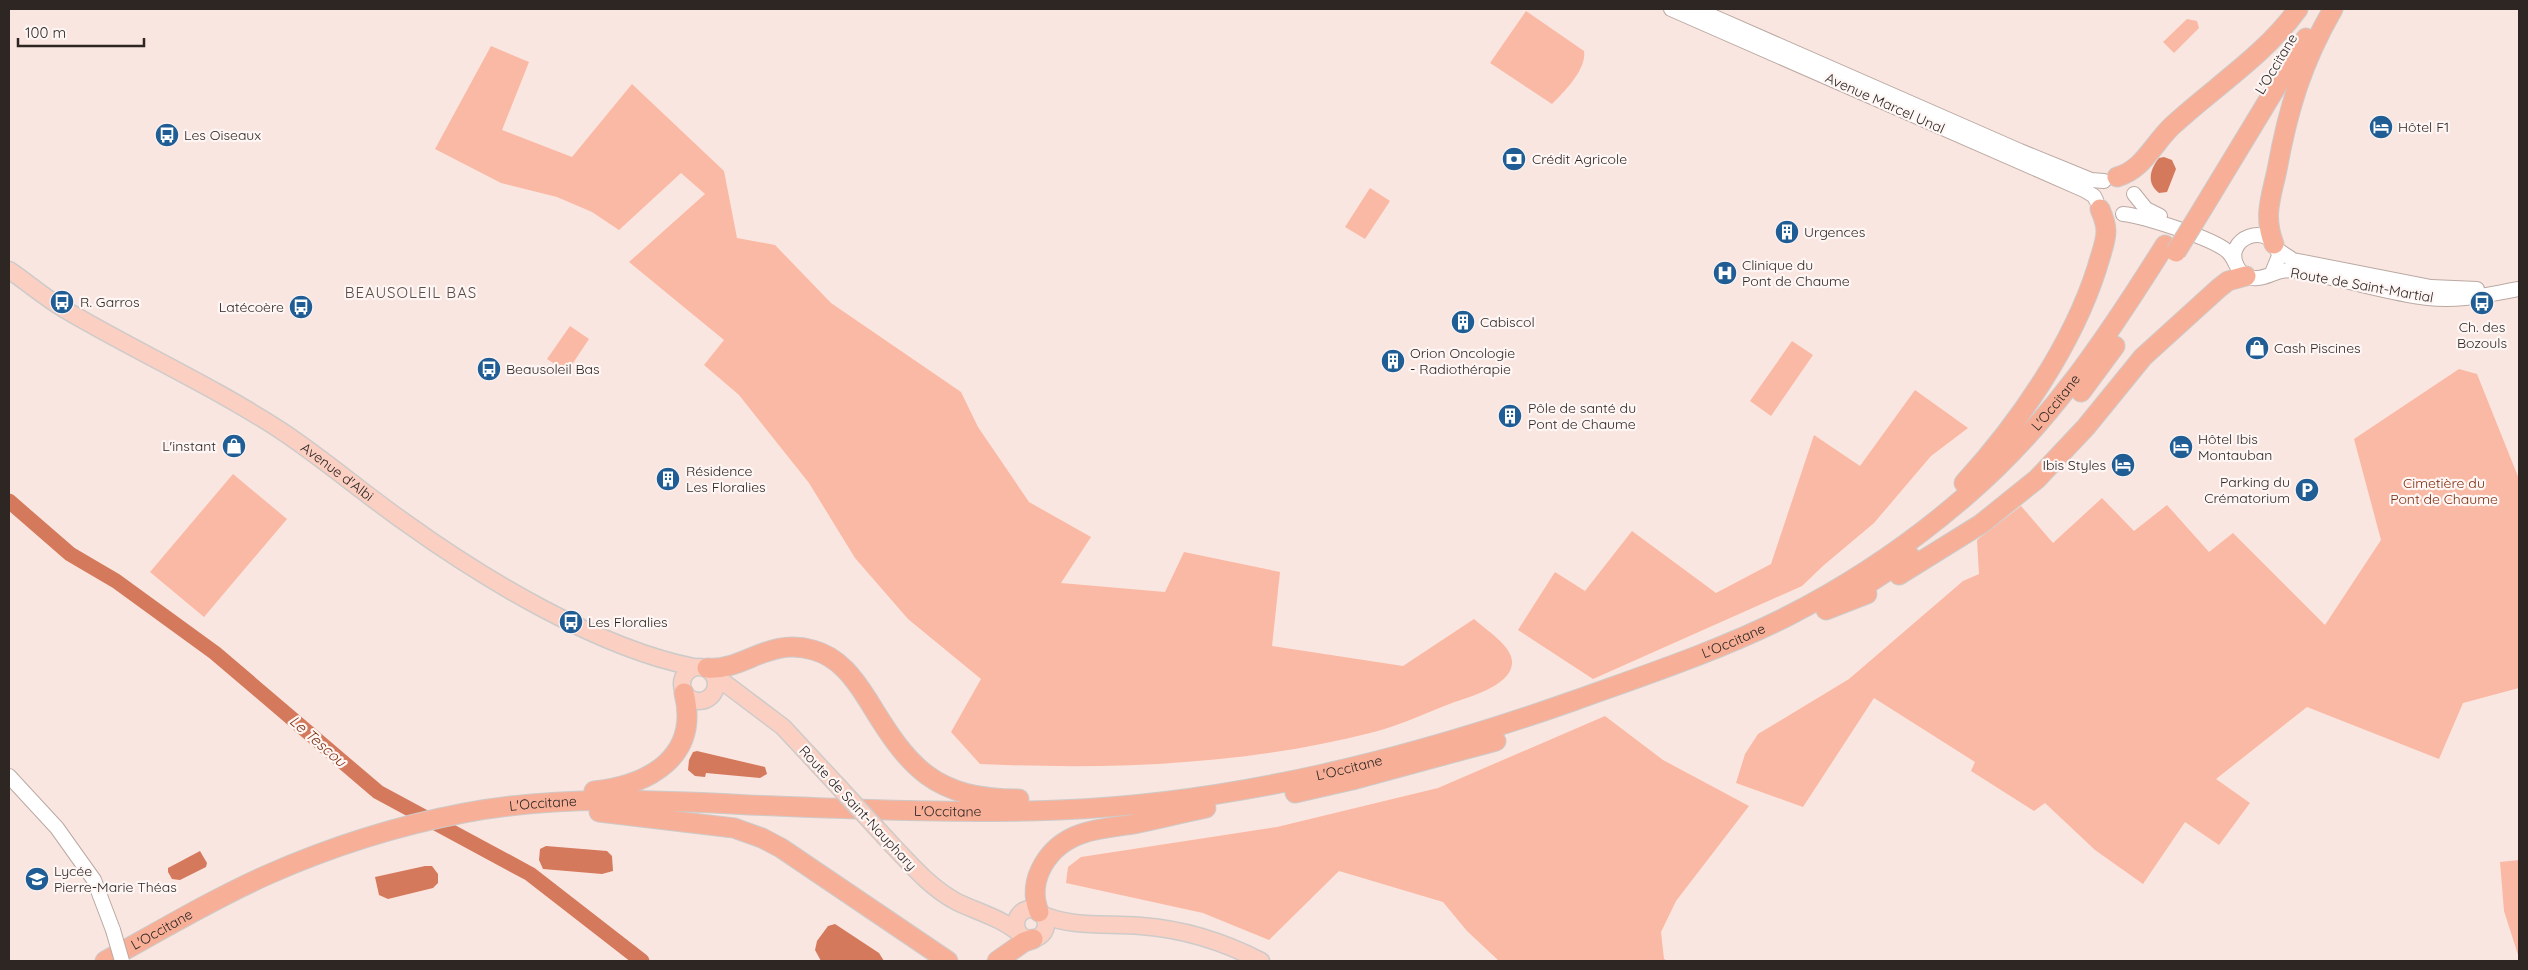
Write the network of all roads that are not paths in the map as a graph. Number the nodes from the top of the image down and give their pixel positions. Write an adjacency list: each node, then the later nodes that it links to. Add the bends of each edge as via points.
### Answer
1 (1671, 9): 9 (main road, Avenue Marcel Unal, via 2084,190 2094,196)
2 (1696, 9): 7 (main road, Avenue Marcel Unal, via 2020,151 2091,180)
3 (2298, 9): 7 (highway, via 2265,47 2171,127 2135,170)
4 (2310, 9): 10 (highway, L'Occitane)
5 (2324, 9): 10 (highway, L'Occitane)
6 (2333, 9): 13 (highway, via 2299,80 2285,125 2267,219)
7 (2111, 179): 8 (main road, via 2129,183); 9 (main road, via 2097,189)
8 (2134, 194): 11 (main road, via 2132,206); 12 (main road, via 2146,209 2154,213 2223,239)
9 (2098, 205): 11 (main road, via 2110,215); 21 (highway, via 2106,232 2084,302 2021,412 1960,488)
10 (2197, 205): 14 (highway, L'Occitane)
11 (2122, 214): 16 (main road, via 2145,217 2216,245 2229,252)
12 (2244, 239): 13 (main road, via 2257,235 2270,239); 16 (main road, via 2236,250)
13 (2276, 247): 17 (main road, via 2278,262); 18 (main road, Route de Saint-Martial, via 2293,260)
14 (2171, 248): 21 (highway, L'Occitane, via 2075,380 2009,456 1921,533); 22 (highway, L'Occitane, via 2097,372 2035,447 1969,510 1926,544)
15 (12, 270): 23 (main road, Avenue d'Albi, via 62,308 280,430 406,524 472,567 584,629)
16 (2241, 270): 17 (main road, via 2257,278); 22 (highway, via 2144,358 2062,454 2010,502 1926,560 1869,593)
17 (2272, 273): 19 (main road, Route de Saint-Martial, via 2291,269)
18 (2451, 288): 19 (main road, via 2442,294); 20 (main road, Route de Saint-Martial)
19 (2386, 290): 20 (main road, Route de Saint-Martial, via 2441,299 2482,297)
20 (2516, 290)
21 (1851, 581): 29 (highway, L'Occitane, via 1785,617 1713,649 1488,730)
22 (1826, 610): 29 (highway, L'Occitane, via 1699,668 1493,742 1352,780 1278,796)
23 (660, 659): 24 (main road, Avenue d'Albi); 25 (main road, Avenue d'Albi, via 670,666)
24 (705, 670): 25 (main road, via 684,674); 26 (main road, Route de Saint-Nauphary); 27 (main road, via 716,688); 29 (highway, via 728,667 780,648 797,647 823,654 839,664 854,680 891,739 914,765 943,786 972,796)
25 (683, 690): 27 (main road, via 697,701); 31 (highway, via 688,720 680,745 670,760 652,775 622,787 557,795)
26 (745, 698): 27 (main road, via 726,694); 33 (main road, Route de Saint-Nauphary, bridge, via 783,727 934,887)
27 (708, 699)
28 (9, 776): 38 (main road, bridge, via 57,828 94,880)
29 (1206, 802): 30 (highway, L'Occitane, via 1105,819 980,824); 31 (highway, L'Occitane, via 981,812 599,800); 34 (highway, via 1093,830 1068,840 1052,852 1037,877)
30 (599, 812): 31 (highway, L'Occitane); 40 (highway, via 723,826 762,838)
31 (481, 815): 32 (highway, L'Occitane)
32 (413, 831): 37 (highway, L'Occitane, via 338,847 264,876); 39 (highway, L'Occitane, via 269,887)
33 (977, 910): 34 (main road, Route de Saint-Nauphary, via 1005,914); 36 (main road, Route de Saint-Nauphary)
34 (1035, 913): 35 (main road, Route de Saint-Nauphary); 36 (main road, via 1046,923); 36 (main road, via 1016,922)
35 (1084, 925): 36 (main road, Route de Saint-Nauphary); 42 (main road, Route de Saint-Nauphary, via 1167,929 1221,943)
36 (1031, 936): 41 (highway)
37 (105, 961)
38 (122, 961)
39 (131, 961)
40 (948, 961)
41 (997, 961)
42 (1261, 961)

